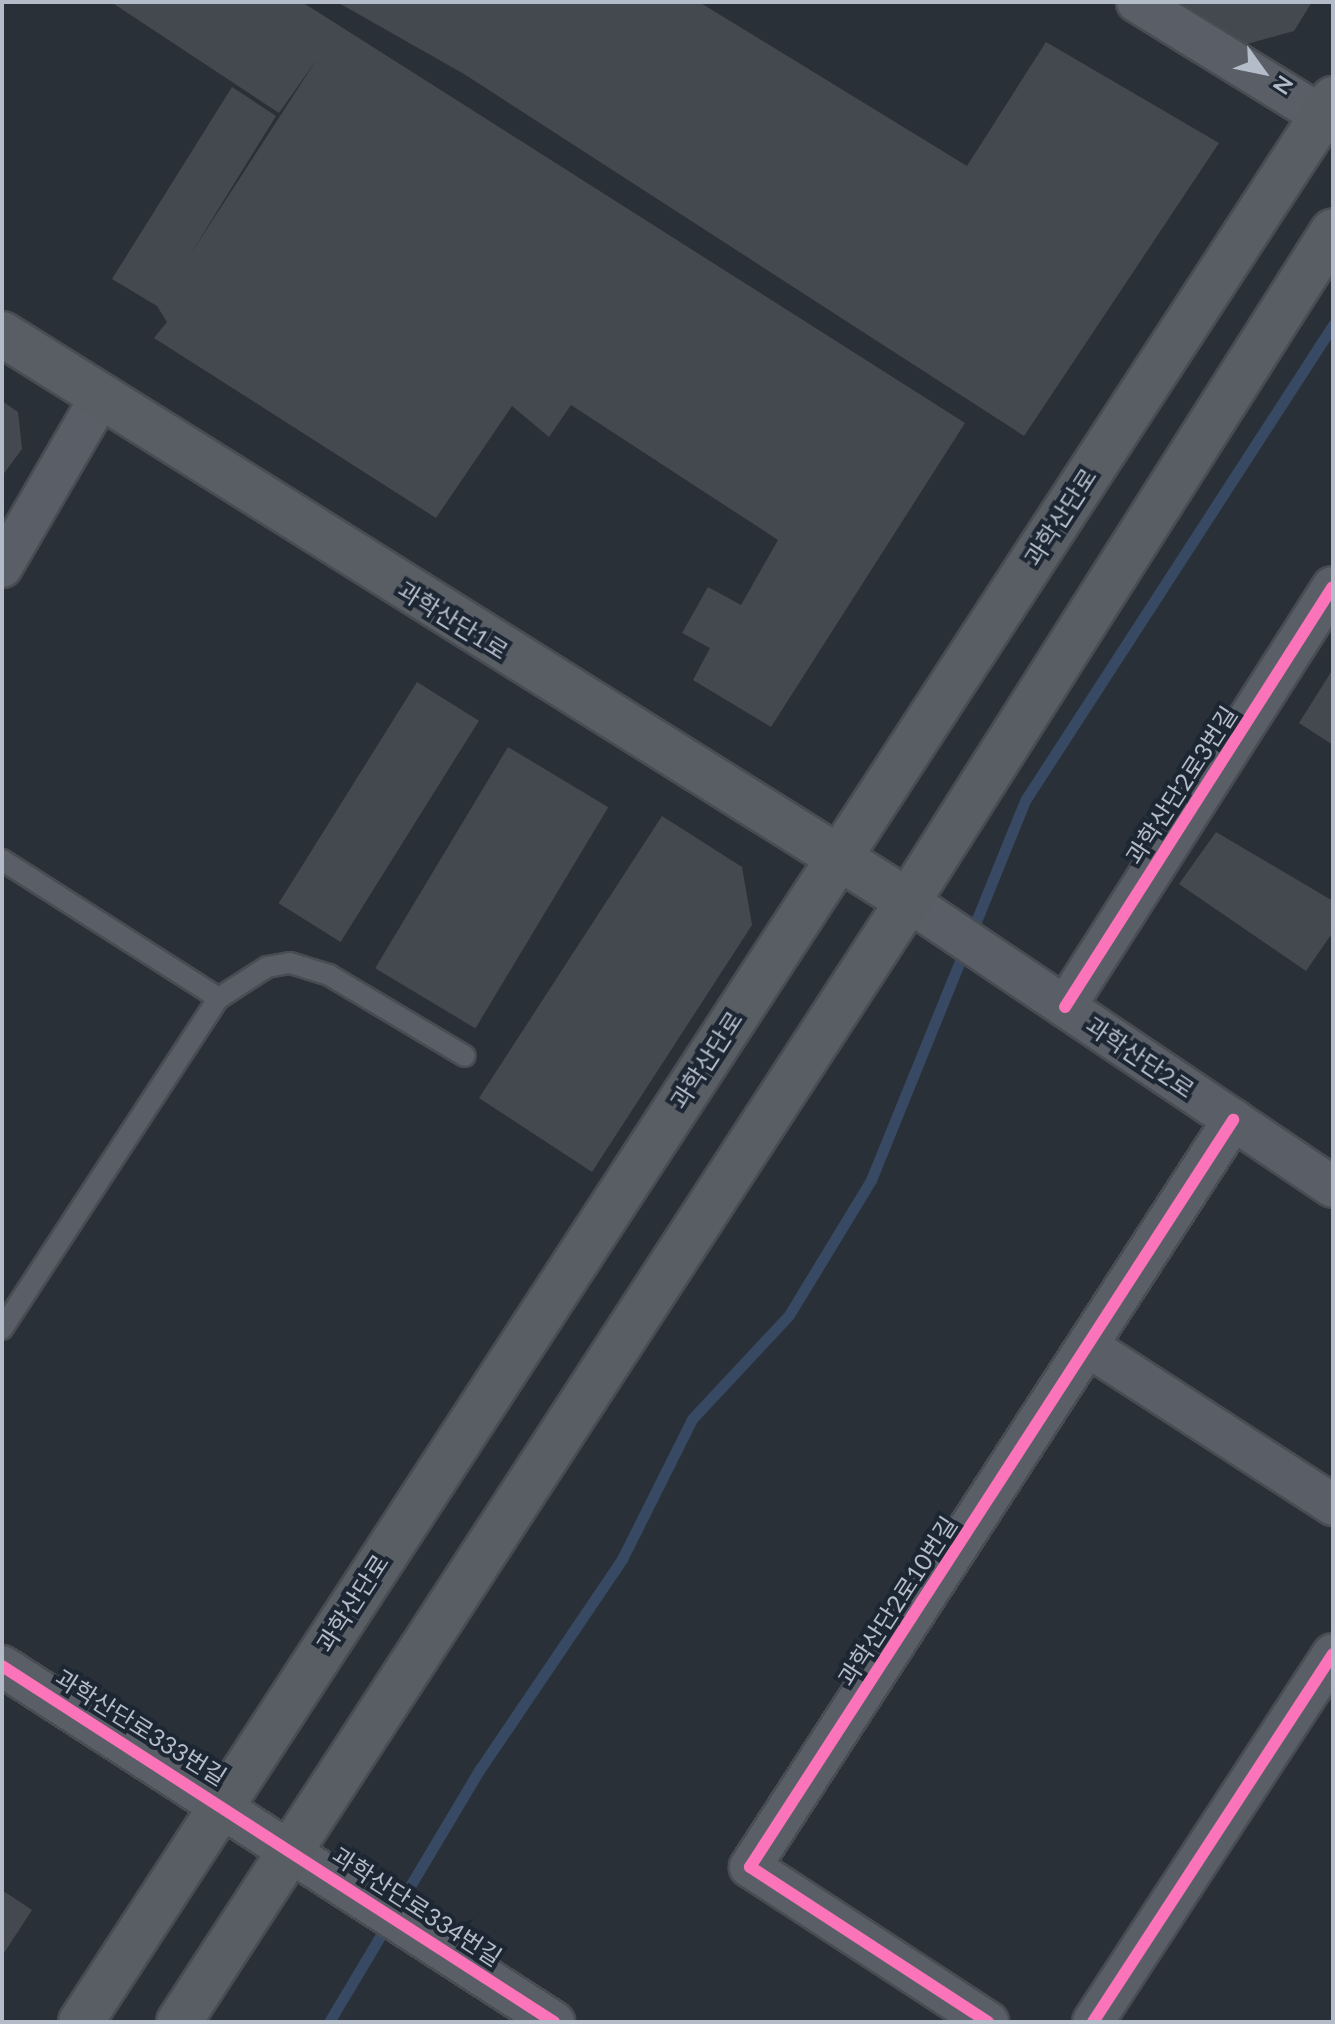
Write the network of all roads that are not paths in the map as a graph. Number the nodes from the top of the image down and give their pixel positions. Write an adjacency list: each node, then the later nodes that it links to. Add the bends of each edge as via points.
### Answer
1 (1137, 2): 2 (street)
2 (1327, 108): 9 (main road, 과학산단로)
3 (1333, 231): 10 (main road, 과학산단로)
4 (2, 334): 5 (main road, 과학산단1로)
5 (100, 398): 6 (street); 9 (main road, 과학산단1로)
6 (2, 567)
7 (1333, 587): 12 (street, 과학산단2로3번길)
8 (2, 860): 11 (lane)
9 (837, 860): 10 (main road, 과학산단1로); 21 (main road, 과학산단로)
10 (908, 901): 12 (street, 과학산단2로); 21 (main road, 과학산단로)
11 (219, 998): 13 (lane, via 267,967 290,963 329,975); 16 (lane)
12 (1065, 1007): 14 (street, 과학산단2로)
13 (465, 1056)
14 (1233, 1120): 15 (street, 과학산단2로); 17 (street, 과학산단2로10번길)
15 (1333, 1187)
16 (2, 1329)
17 (1089, 1347): 18 (street); 25 (street, 과학산단2로10번길, via 750,1867)
18 (1333, 1505)
19 (2, 1666): 21 (street, 과학산단로333번길)
20 (1327, 1677): 26 (street)
21 (256, 1827): 22 (main road, 과학산단로); 23 (main road, 과학산단로); 24 (street, 과학산단로334번길)
22 (81, 2022)
23 (179, 2022)
24 (554, 2022)
25 (988, 2022)
26 (1093, 2022)

